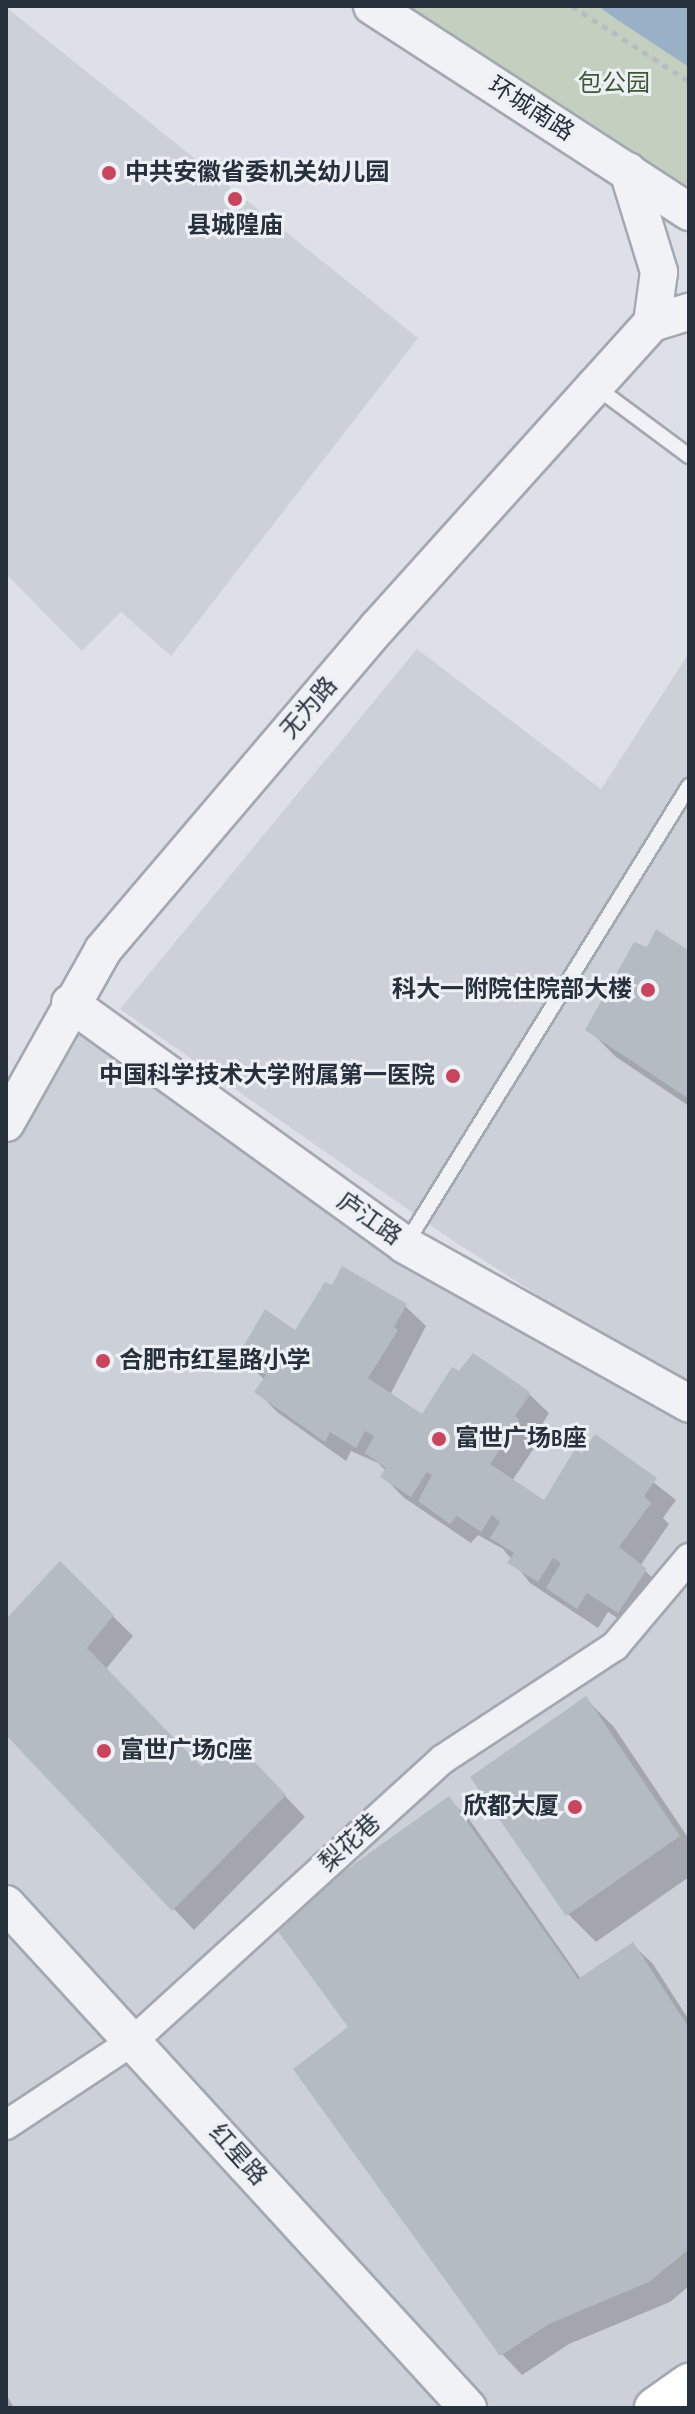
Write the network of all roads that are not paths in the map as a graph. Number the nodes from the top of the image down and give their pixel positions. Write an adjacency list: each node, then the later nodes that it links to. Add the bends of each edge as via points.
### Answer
1 (372, 6): 2 (street, 环城南路)
2 (628, 171): 3 (street, 环城南路); 5 (street, via 659,272)
3 (689, 212)
4 (689, 312): 5 (street)
5 (652, 323): 6 (street, 无为路)
6 (595, 386): 7 (lane); 9 (street, 无为路, via 378,627 123,926)
7 (689, 456)
8 (689, 786): 11 (lane)
9 (70, 1003): 10 (street, 无为路); 11 (street, 庐江路)
10 (6, 1123)
11 (405, 1245): 12 (street, 庐江路)
12 (689, 1404)
13 (689, 1558): 15 (street, 梨花巷, via 615,1646 443,1759)
14 (6, 1904): 15 (street, 红星路)
15 (133, 2041): 16 (street, 梨花巷); 18 (street, 红星路)
16 (6, 2125)
17 (689, 2384): 19 (main road)
18 (468, 2408)
19 (655, 2408)

